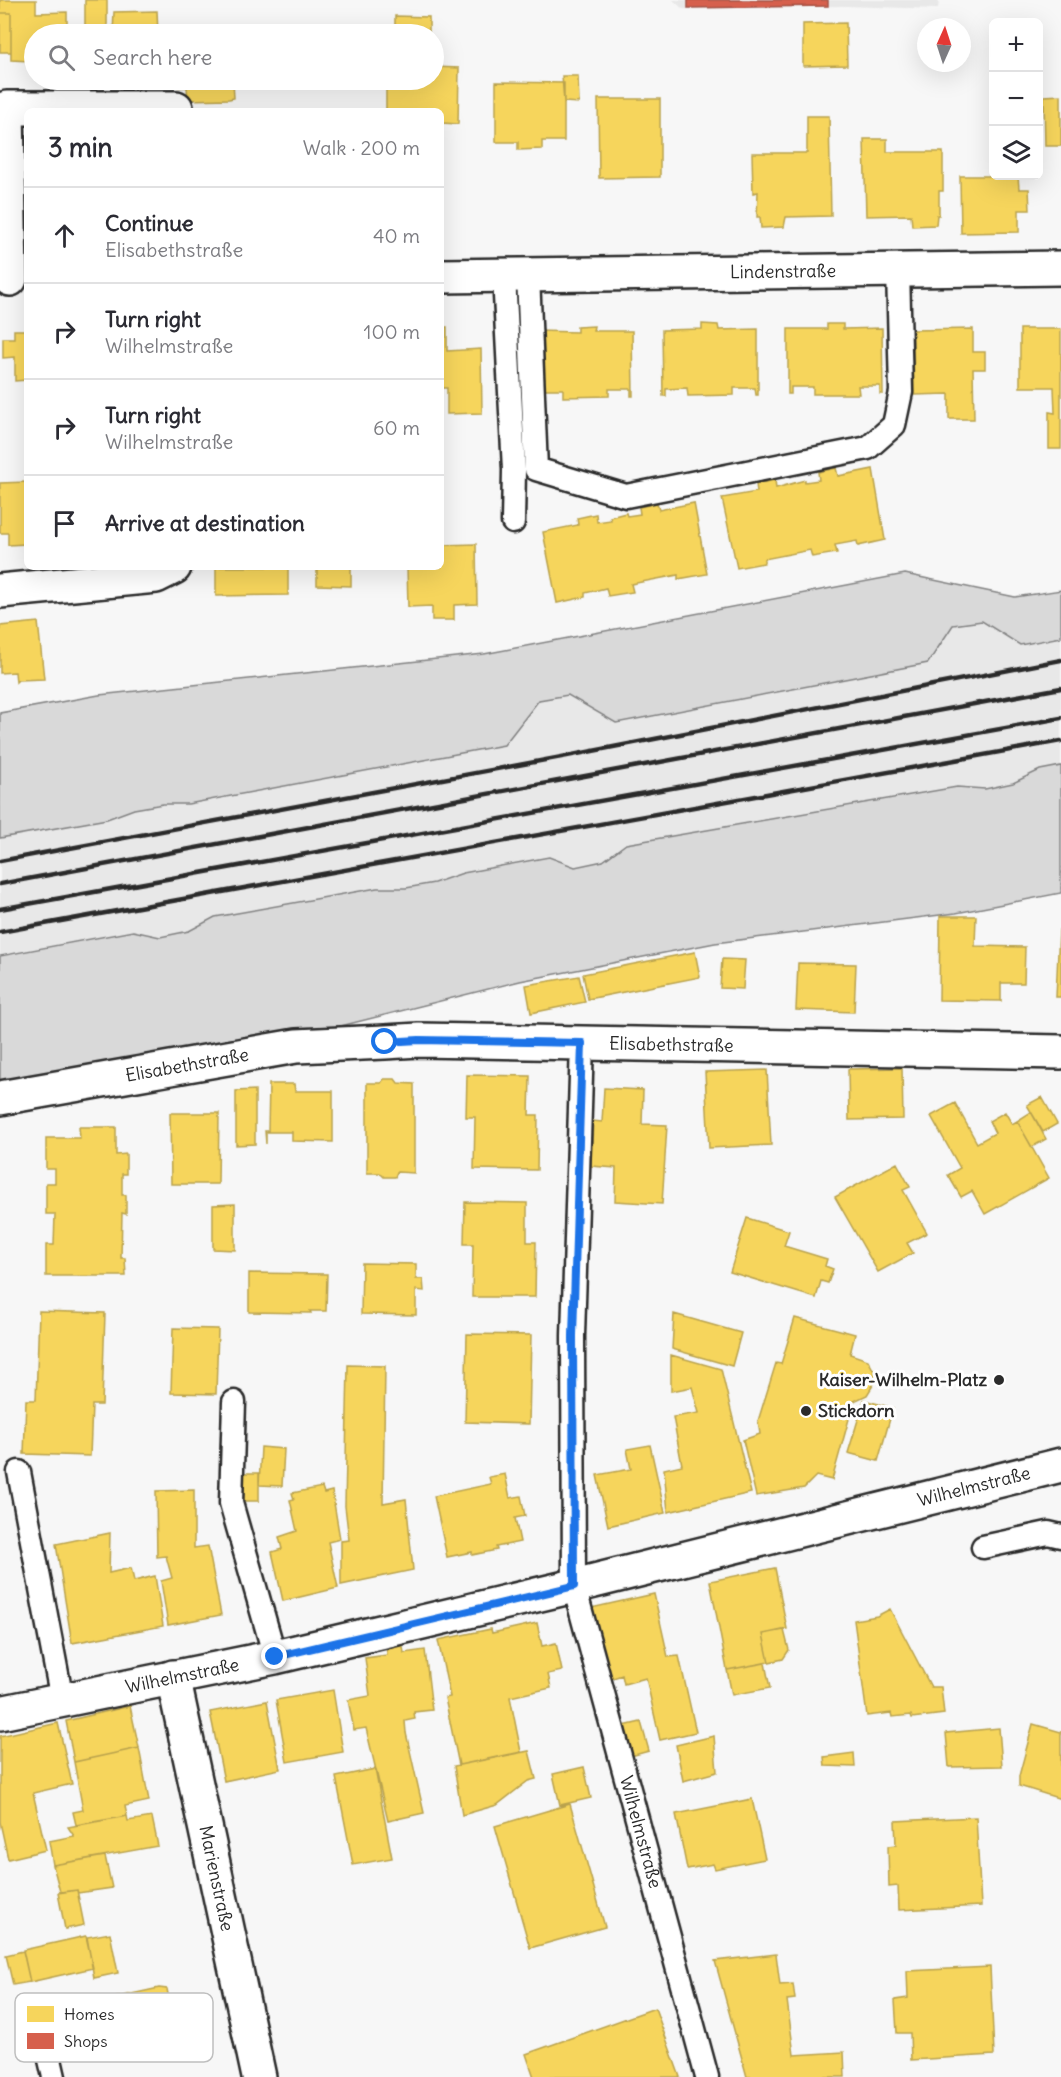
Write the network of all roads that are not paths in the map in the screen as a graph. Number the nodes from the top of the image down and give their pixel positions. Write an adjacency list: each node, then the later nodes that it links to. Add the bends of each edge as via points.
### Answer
1 (4, 107): 2 (street); 7 (street)
2 (176, 108)
3 (1061, 268): 4 (street, Lindenstraße)
4 (898, 269): 5 (street, Lindenstraße); 5 (lane, via 901,392 894,425 868,448 626,496 537,469)
5 (516, 275): 6 (street, Lindenstraße); 8 (lane)
6 (444, 276)
7 (12, 280)
8 (513, 522)
9 (168, 570): 10 (street, via 156,576)
10 (0, 591)
11 (582, 1043): 12 (street, Elisabethstraße); 13 (street, Elisabethstraße, via 419,1040 296,1046); 19 (lane, Wilhelmstraße, via 573,1336)
12 (1061, 1052)
13 (0, 1098)
14 (234, 1402): 20 (lane, via 231,1503)
15 (1061, 1465): 19 (street, Wilhelmstraße)
16 (18, 1472): 22 (lane)
17 (1061, 1536): 18 (lane, via 1048,1533)
18 (983, 1547)
19 (574, 1586): 20 (street, Wilhelmstraße); 27 (lane, Wilhelmstraße)
20 (275, 1657): 21 (street, Wilhelmstraße)
21 (173, 1677): 22 (street, Wilhelmstraße); 26 (street, Marienstraße)
22 (62, 1700): 23 (street, Wilhelmstraße)
23 (0, 1713)
24 (51, 2062): 25 (lane)
25 (54, 2077)
26 (259, 2077)
27 (706, 2077)

